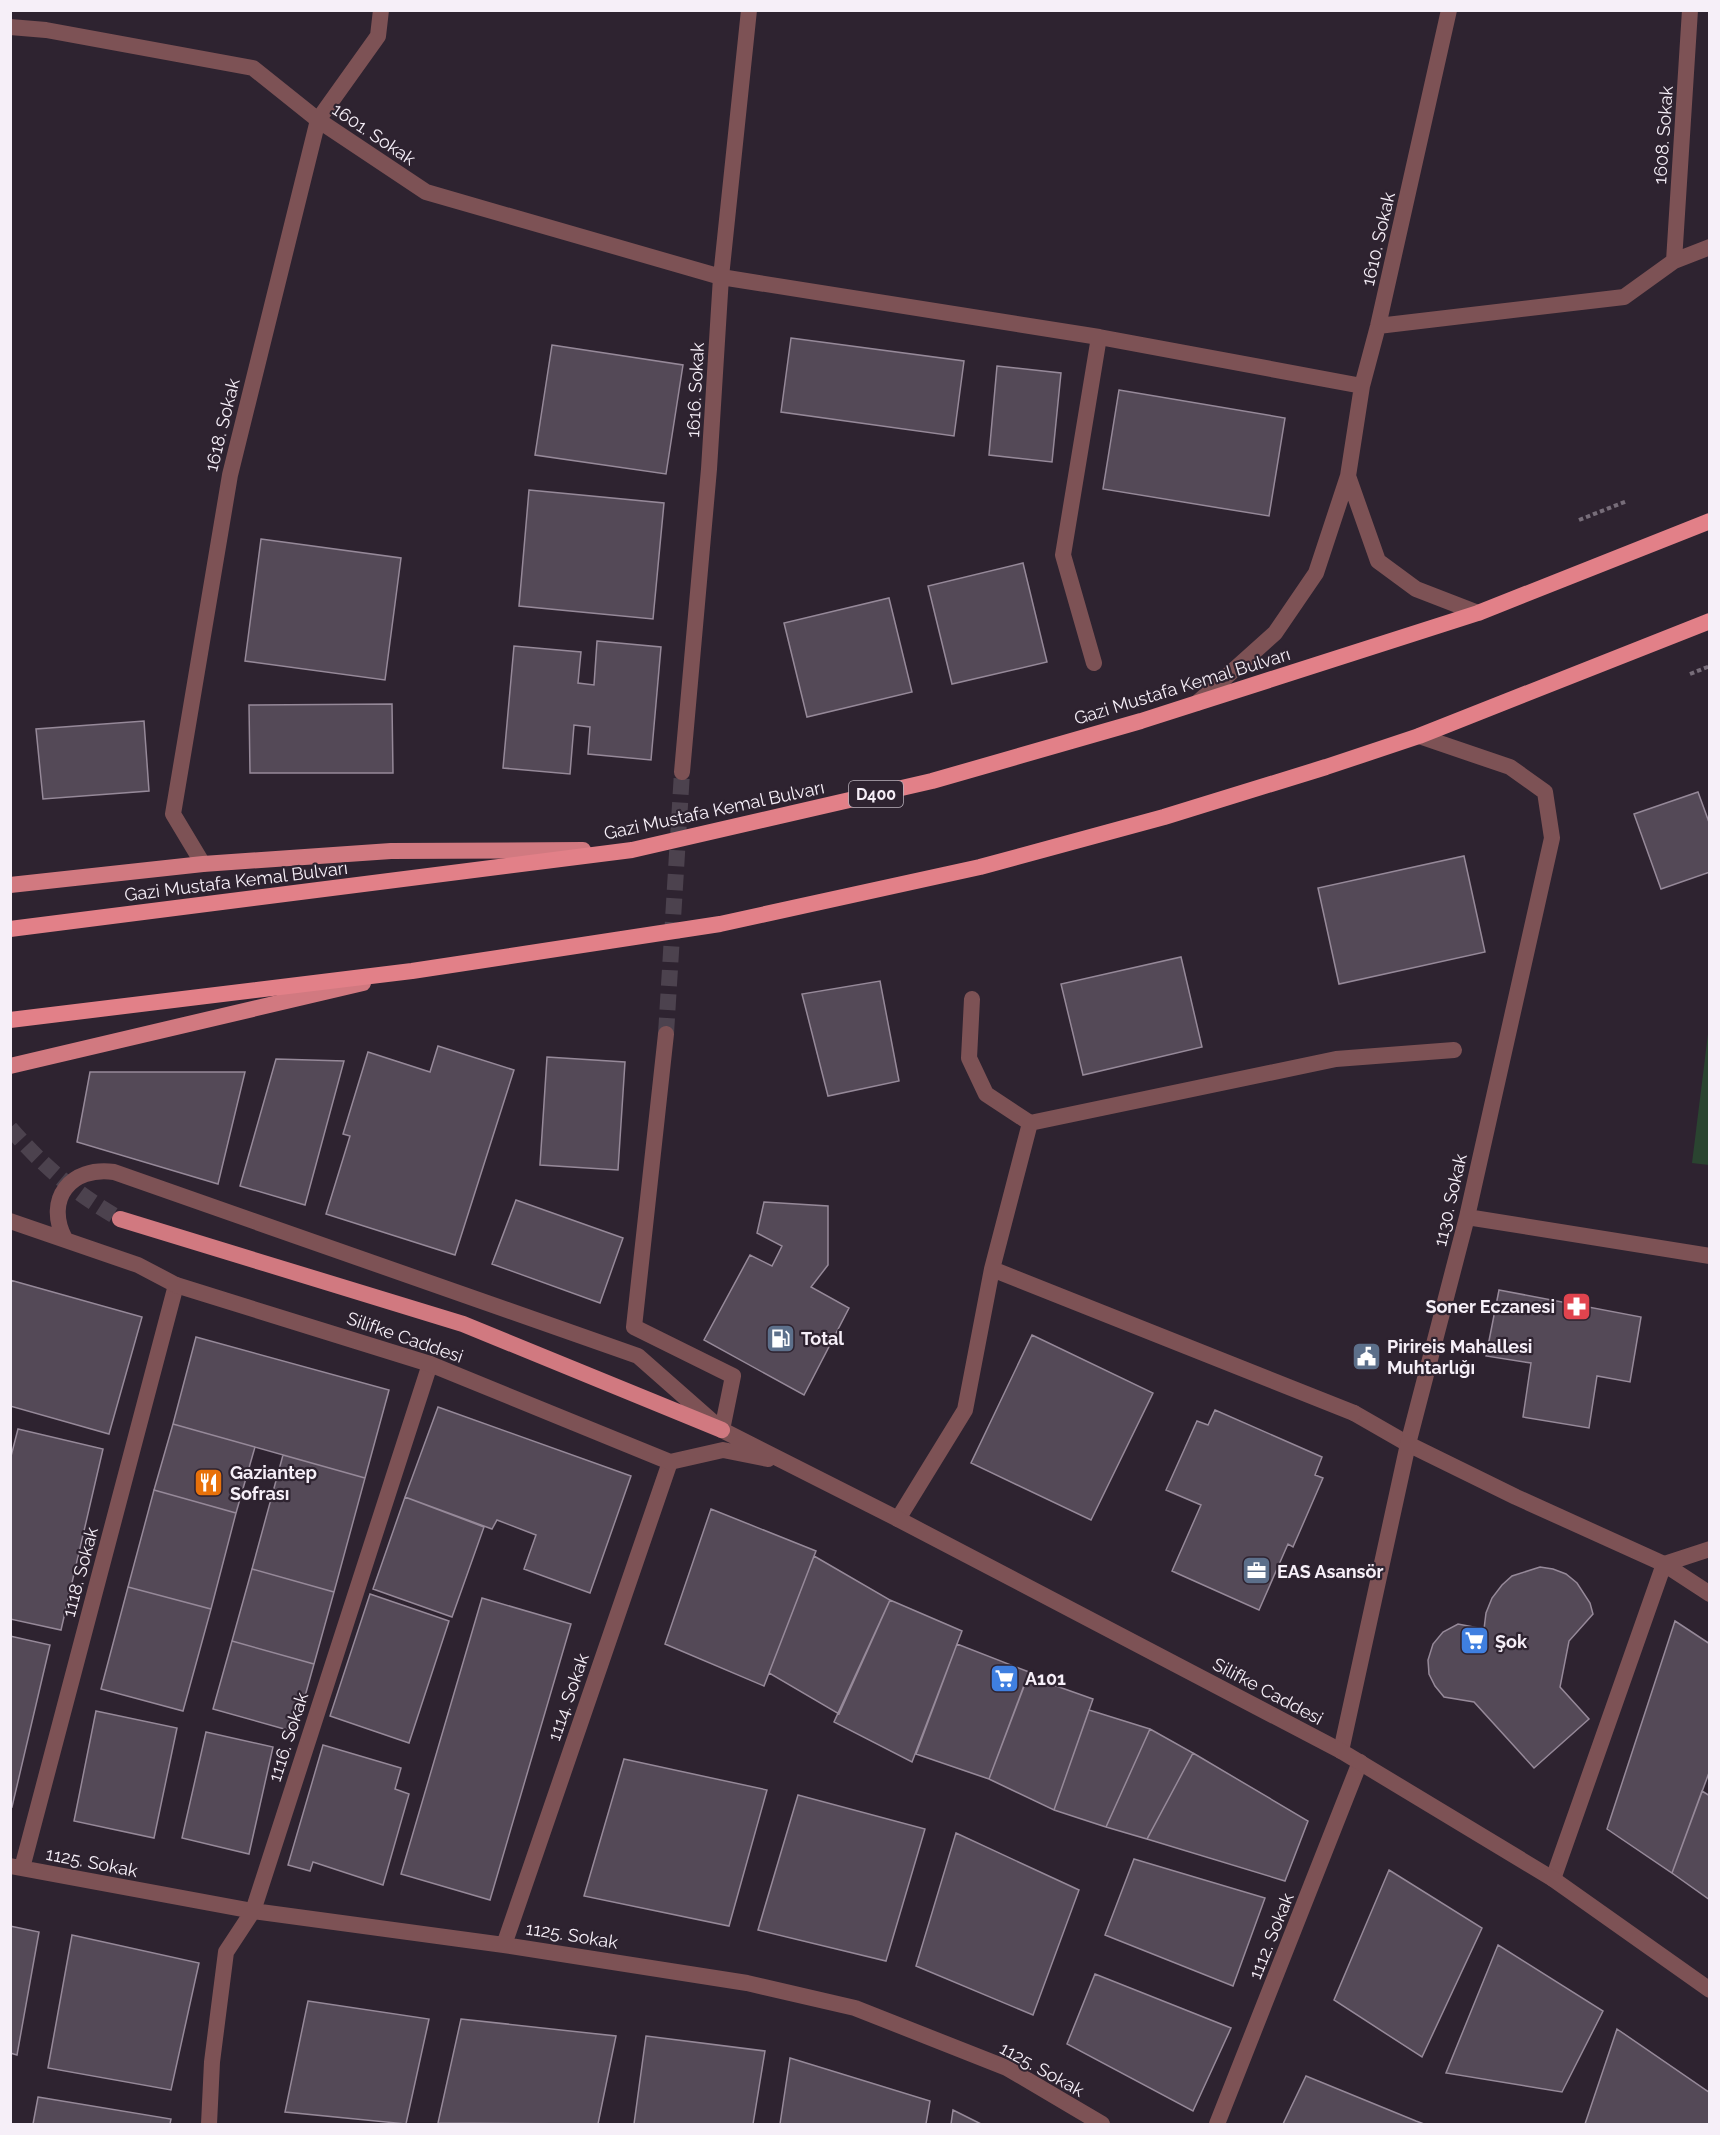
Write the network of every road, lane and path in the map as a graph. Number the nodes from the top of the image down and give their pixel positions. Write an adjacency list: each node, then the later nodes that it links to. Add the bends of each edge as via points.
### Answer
1 (381, 10): 6 (street, 1618. Sokak, via 378,36)
2 (749, 10): 9 (street, 1616. Sokak)
3 (1449, 10): 10 (street, 1610. Sokak)
4 (1690, 10): 8 (street, 1608. Sokak)
5 (10, 27): 6 (street, 1601. Sokak, via 46,30 253,68)
6 (318, 120): 9 (street, 1601. Sokak, via 426,192); 26 (street, 1618. Sokak, via 230,475 173,814)
7 (1710, 247): 8 (street)
8 (1674, 261): 10 (street, via 1624,297)
9 (721, 277): 11 (street, 1601. Sokak); 24 (street, 1616. Sokak, via 710,469)
10 (1378, 326): 12 (street, 1610. Sokak)
11 (1099, 338): 12 (street, 1601. Sokak); 19 (street, via 1063,555)
12 (1362, 386): 13 (street, 1610. Sokak)
13 (1348, 476): 17 (street, via 1378,561 1416,590); 22 (street, 1610. Sokak, via 1316,573 1275,633)
14 (1627, 501): 15 (path)
15 (1579, 520)
16 (1710, 521): 17 (highway, Gazi Mustafa Kemal Bulvarı / D400)
17 (1478, 613): 22 (highway, Gazi Mustafa Kemal Bulvarı / D400)
18 (1710, 621): 23 (highway)
19 (1094, 663)
20 (1710, 666): 21 (path)
21 (1690, 674)
22 (1197, 703): 25 (highway, Gazi Mustafa Kemal Bulvarı / D400, via 932,781)
23 (1419, 736): 29 (highway, via 1164,817 980,867 720,924); 36 (street, 1130. Sokak, via 1510,767 1545,792 1552,838)
24 (682, 772)
25 (632, 850): 26 (main road, via 391,851); 28 (highway, Gazi Mustafa Kemal Bulvarı / D400)
26 (203, 864): 27 (main road)
27 (10, 885)
28 (10, 929)
29 (412, 971): 31 (highway); 34 (main road)
30 (972, 999): 35 (street, via 969,1058 986,1094)
31 (10, 1020)
32 (666, 1034): 44 (street, via 634,1327 734,1376)
33 (1454, 1050): 35 (street, via 1336,1059)
34 (10, 1066)
35 (1030, 1123): 41 (street)
36 (1467, 1217): 40 (street); 45 (street, 1130. Sokak)
37 (120, 1219): 44 (main road, via 463,1324)
38 (10, 1221): 39 (street, Silifke Caddesi)
39 (65, 1239): 42 (street, Silifke Caddesi, via 138,1265); 44 (street, Silifke Caddesi, via 57,1215 64,1190 85,1173 114,1172 638,1356)
40 (1710, 1256)
41 (992, 1269): 45 (street, via 1354,1413); 48 (street, via 965,1410)
42 (176, 1285): 43 (street, Silifke Caddesi); 54 (street, 1118. Sokak)
43 (430, 1364): 46 (street, Silifke Caddesi); 56 (street, 1116. Sokak)
44 (722, 1430): 47 (street, Silifke Caddesi)
45 (1408, 1444): 50 (street); 52 (street, 1130. Sokak)
46 (670, 1462): 47 (street, Silifke Caddesi, via 723,1450); 57 (street, 1114. Sokak)
47 (787, 1462): 48 (street, Silifke Caddesi)
48 (898, 1519): 52 (street, Silifke Caddesi)
49 (1710, 1549): 50 (street)
50 (1664, 1564): 51 (street); 55 (street)
51 (1710, 1594)
52 (1341, 1751): 53 (street, Silifke Caddesi)
53 (1360, 1762): 55 (street, Silifke Caddesi); 61 (street, 1112. Sokak)
54 (16, 1867): 56 (street, 1125. Sokak)
55 (1553, 1880): 58 (street, Silifke Caddesi)
56 (253, 1911): 57 (street, 1125. Sokak); 59 (street, 1116. Sokak, via 226,1952)
57 (504, 1945): 60 (street, 1125. Sokak, via 747,1983 855,2008 1007,2068)
58 (1710, 1990)
59 (208, 2124)
60 (1102, 2124)
61 (1217, 2124)

